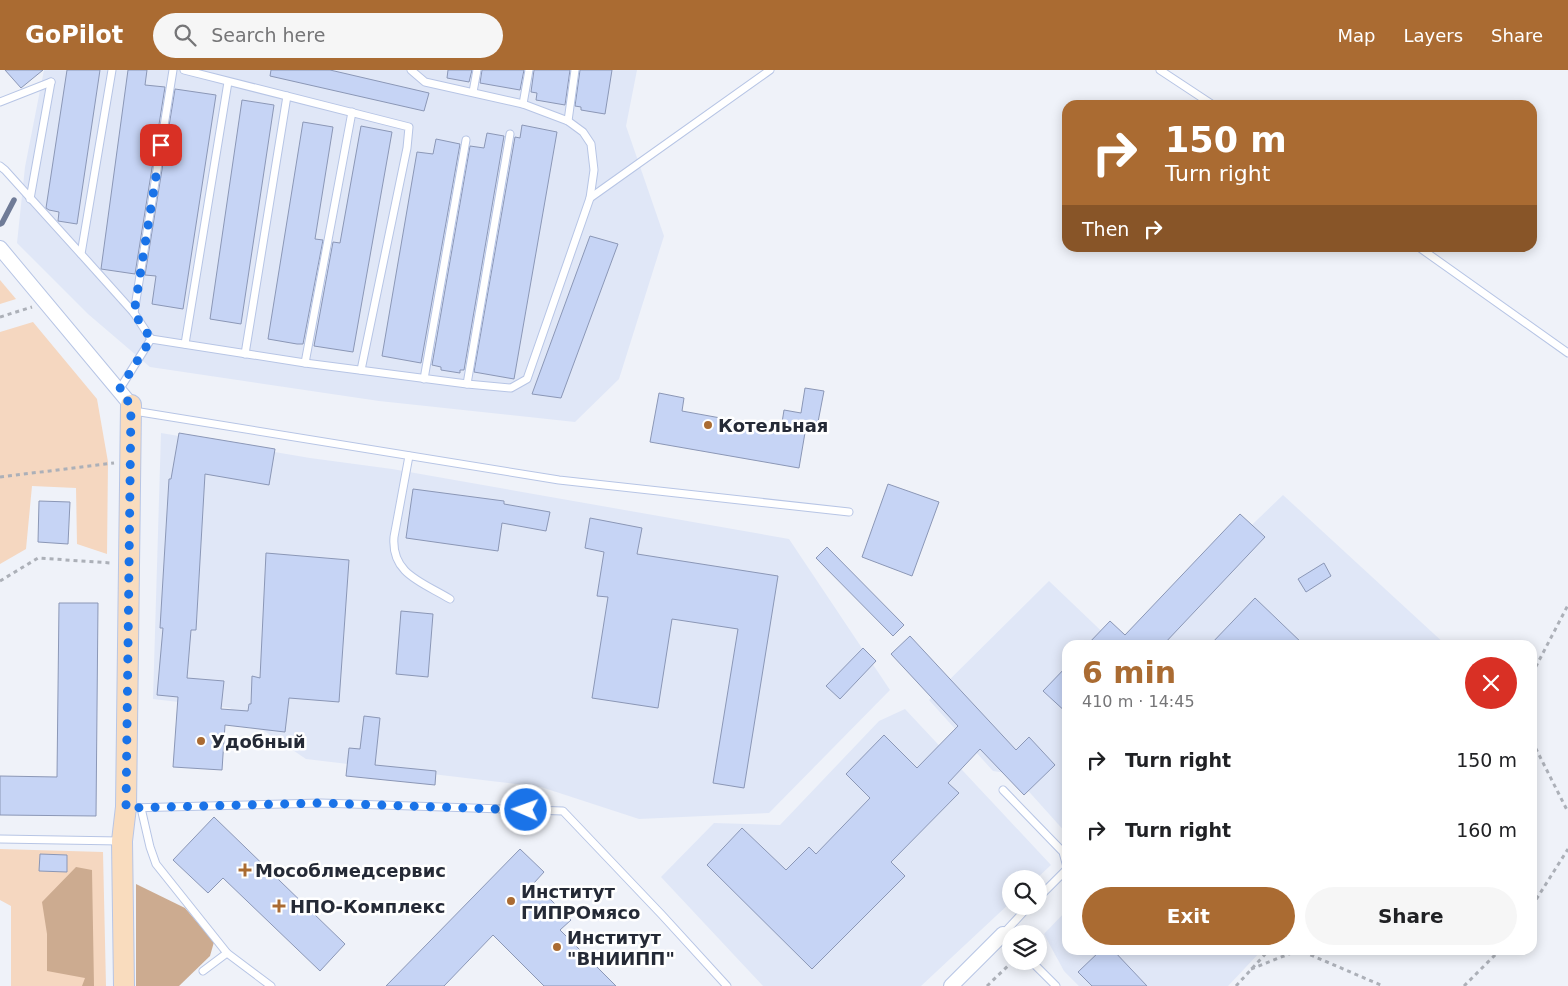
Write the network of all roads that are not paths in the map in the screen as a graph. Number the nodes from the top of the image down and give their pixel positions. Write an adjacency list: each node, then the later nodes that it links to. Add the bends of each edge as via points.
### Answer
1 (112, 70): 25 (lane)
2 (173, 70): 26 (lane)
3 (184, 70): 10 (lane)
4 (477, 70): 11 (lane)
5 (529, 70): 15 (lane)
6 (575, 70): 17 (lane)
7 (770, 70): 21 (lane)
8 (1160, 70): 13 (lane)
9 (415, 71): 11 (lane, via 425,82)
10 (228, 82): 12 (lane); 28 (lane)
11 (473, 92): 15 (lane)
12 (287, 96): 16 (lane); 30 (lane)
13 (1205, 100)
14 (0, 102): 22 (lane, via 51,82)
15 (523, 104): 17 (lane)
16 (352, 112): 31 (lane); 32 (lane, via 409,127)
17 (568, 120): 21 (lane, via 583,132 590,144 594,170)
18 (510, 134): 34 (lane)
19 (466, 140): 33 (lane)
20 (0, 166): 22 (lane)
21 (590, 198): 34 (lane, via 526,379 511,388)
22 (30, 199): 25 (lane)
23 (0, 248): 35 (street)
24 (1426, 252): 29 (lane)
25 (81, 254): 26 (lane)
26 (134, 313): 27 (lane)
27 (151, 339): 28 (lane); 35 (lane)
28 (185, 344): 30 (lane)
29 (1568, 352)
30 (245, 354): 31 (lane)
31 (305, 363): 32 (lane)
32 (361, 370): 33 (lane)
33 (424, 379): 34 (lane)
34 (467, 384)
35 (127, 402): 36 (lane); 40 (street, via 131,461)
36 (409, 456): 37 (lane, via 559,480); 38 (lane, via 393,550 406,573)
37 (849, 512)
38 (450, 599)
39 (1003, 790): 43 (lane)
40 (134, 808): 42 (street); 47 (lane, via 156,864); 52 (lane, via 321,803 563,811)
41 (0, 839): 42 (lane)
42 (122, 841): 50 (street)
43 (1062, 851)
44 (1062, 872): 45 (lane)
45 (1047, 888)
46 (1002, 942): 53 (street)
47 (227, 953): 49 (lane); 51 (lane)
48 (1040, 970): 54 (lane)
49 (203, 971)
50 (124, 986)
51 (270, 986)
52 (727, 986)
53 (951, 986)
54 (1056, 986)

